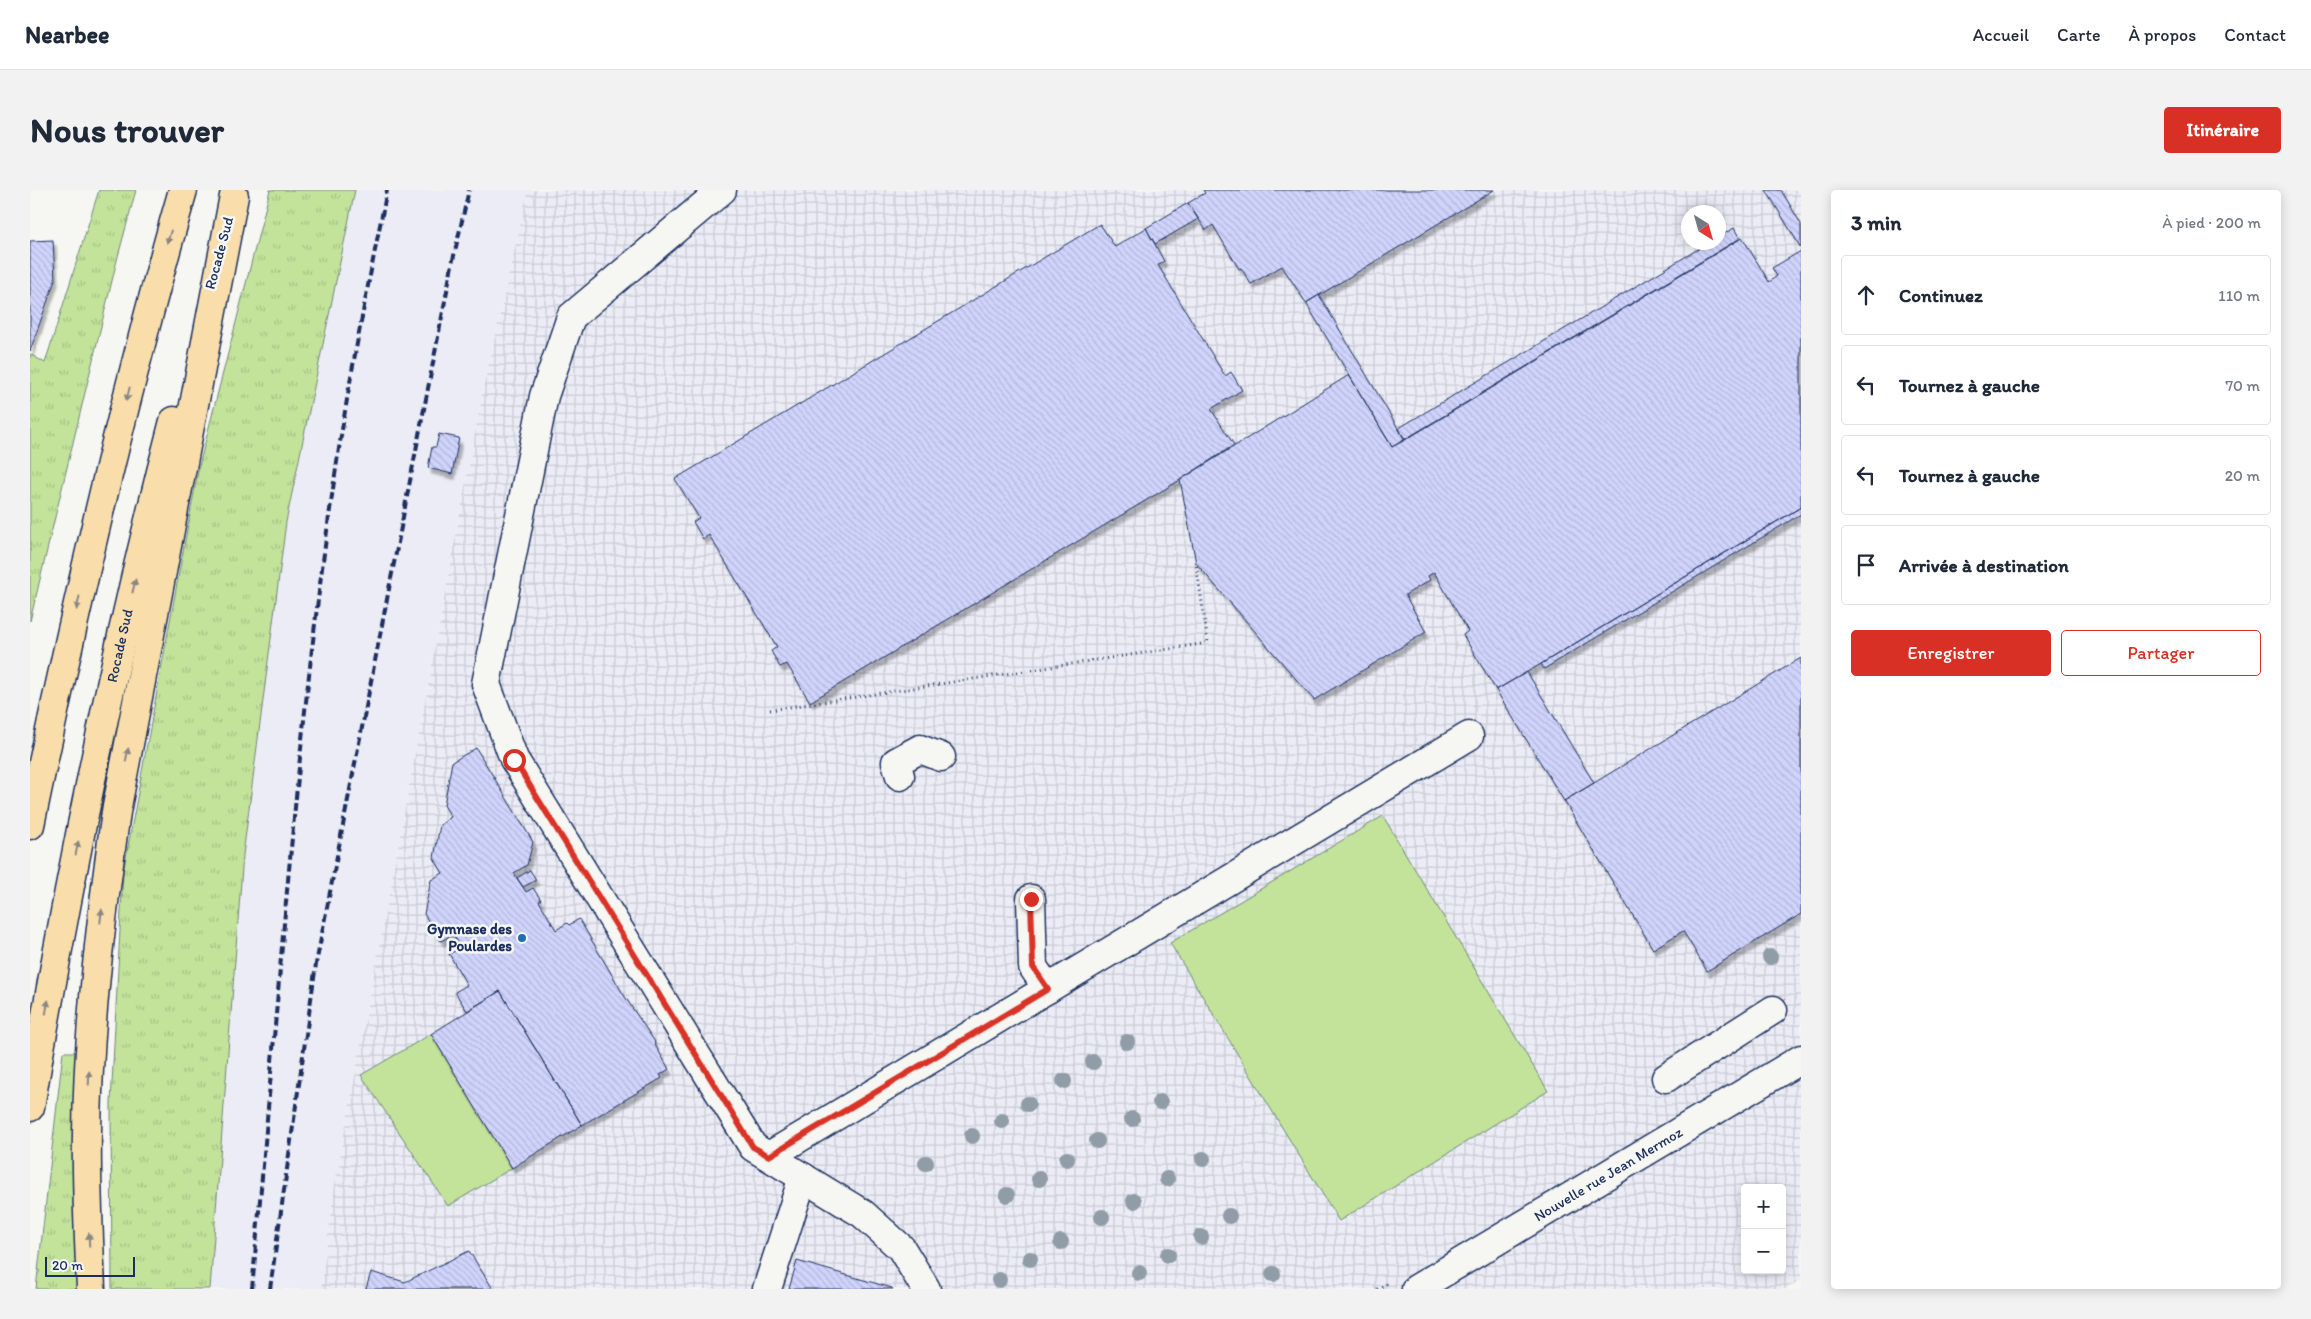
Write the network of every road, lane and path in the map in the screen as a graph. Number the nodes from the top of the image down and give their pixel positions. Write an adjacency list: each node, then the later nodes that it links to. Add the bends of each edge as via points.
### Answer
1 (183, 190): 8 (highway, one-way to 8, via 125,406)
2 (722, 190): 18 (street, via 571,317 544,396 486,684 514,760 753,1147)
3 (235, 193): 17 (highway, Rocade Sud, one-way to 3, via 82,822 119,653 173,423); 20 (highway, one-way to 3, via 87,1134 93,1006 102,909 116,812)
4 (1196, 563): 5 (path, via 1208,643)
5 (770, 710)
6 (1469, 736): 13 (street)
7 (941, 757): 9 (street, via 920,749 896,762)
8 (42, 764): 10 (highway); 11 (highway)
9 (900, 776)
10 (30, 804)
11 (30, 825)
12 (1031, 899): 13 (street, via 1023,964)
13 (1048, 989): 18 (street)
14 (1773, 1010): 16 (street)
15 (1801, 1059): 23 (street, Nouvelle rue Jean Mermoz)
16 (1666, 1078)
17 (30, 1107)
18 (769, 1156): 19 (street)
19 (803, 1177): 21 (street); 22 (street, via 863,1214 901,1248)
20 (91, 1289)
21 (767, 1289)
22 (926, 1289)
23 (1416, 1289)

